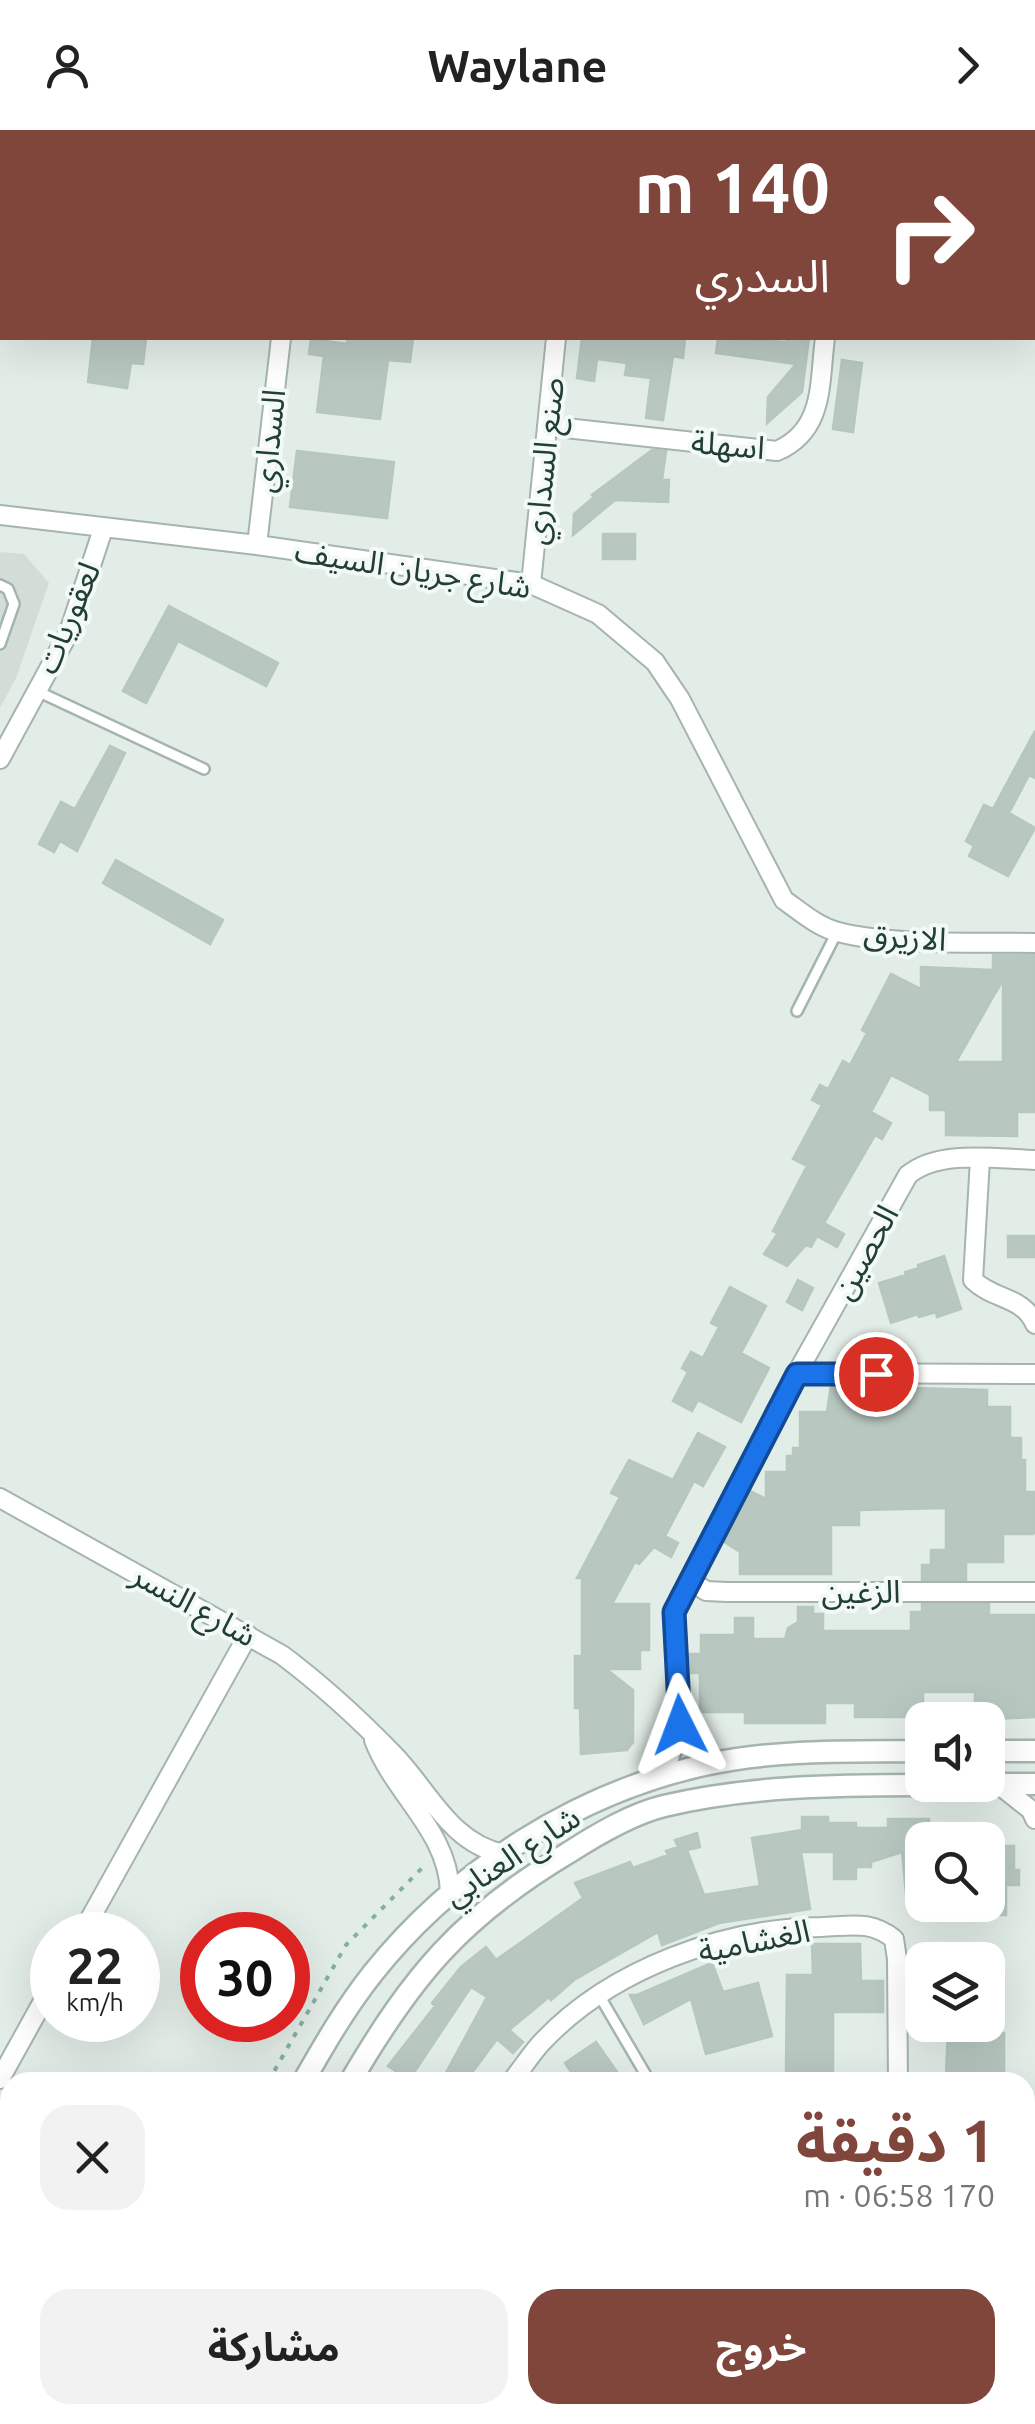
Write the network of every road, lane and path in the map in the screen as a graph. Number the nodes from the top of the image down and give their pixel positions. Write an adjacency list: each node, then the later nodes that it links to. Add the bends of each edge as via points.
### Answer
1 (281, 340): 7 (street, السداري)
2 (556, 340): 4 (street, صنع السداري)
3 (825, 340): 4 (street, اسهلة, via 814,415 795,443 776,451)
4 (547, 426): 8 (street, صنع السداري)
5 (0, 515): 6 (street, شارع جريان السيف)
6 (104, 529): 7 (street, شارع جريان السيف); 11 (street, لعقوريات, via 69,632)
7 (258, 545): 8 (street, شارع جريان السيف)
8 (532, 584): 14 (street, شارع جريان السيف, via 598,614 655,662)
9 (0, 585): 10 (lane, via 14,604)
10 (0, 644)
11 (37, 691): 12 (street, لعقوريات); 13 (lane)
12 (0, 758)
13 (204, 769)
14 (784, 900): 15 (street, الازيرق)
15 (838, 932): 16 (street, الازيرق); 17 (lane)
16 (1034, 942)
17 (797, 1012)
18 (980, 1159): 19 (street, الحصين); 20 (street, via 973,1280 1030,1311); 21 (street, الحصين, via 938,1160 908,1175)
19 (1035, 1160)
20 (1035, 1324)
21 (797, 1374): 22 (street); 24 (street, الحصين)
22 (1035, 1374)
23 (0, 1498): 26 (street, شارع النسر)
24 (690, 1580): 25 (street, الزغين, via 706,1591); 27 (street, الحصين, via 674,1612)
25 (1035, 1592)
26 (248, 1635): 28 (street, شارع النسر, via 315,1679); 42 (street)
27 (680, 1725): 32 (street); 33 (street, الحصين)
28 (372, 1735): 39 (street, شارع النسر); 40 (street, شارع النسر, via 458,1832)
29 (905, 1751): 32 (street, شارع العنابي)
30 (1005, 1751): 31 (street)
31 (1035, 1751)
32 (713, 1763): 33 (street, شارع العنابي)
33 (663, 1775): 40 (street, شارع العنابي, via 560,1818)
34 (1005, 1784): 35 (street)
35 (1035, 1784)
36 (905, 1785): 48 (street, شارع العنابي, via 728,1794 659,1807 596,1836 514,1886 437,1955)
37 (1005, 1792): 38 (street)
38 (1035, 1820)
39 (441, 1849): 41 (street, شارع النسر); 46 (path, via 346,1944)
40 (504, 1854): 41 (street, شارع العنابي)
41 (450, 1892): 47 (street, شارع العنابي, via 372,1973)
42 (93, 1912)
43 (599, 1996): 49 (street, الغشامية, via 543,2040); 50 (lane); 51 (street, الغشامية, via 640,1972 746,1936 788,1927 877,1926 894,1938 898,1959)
44 (30, 2025): 45 (street)
45 (4, 2072)
46 (274, 2072)
47 (309, 2072)
48 (356, 2072)
49 (519, 2072)
50 (644, 2072)
51 (898, 2072)

